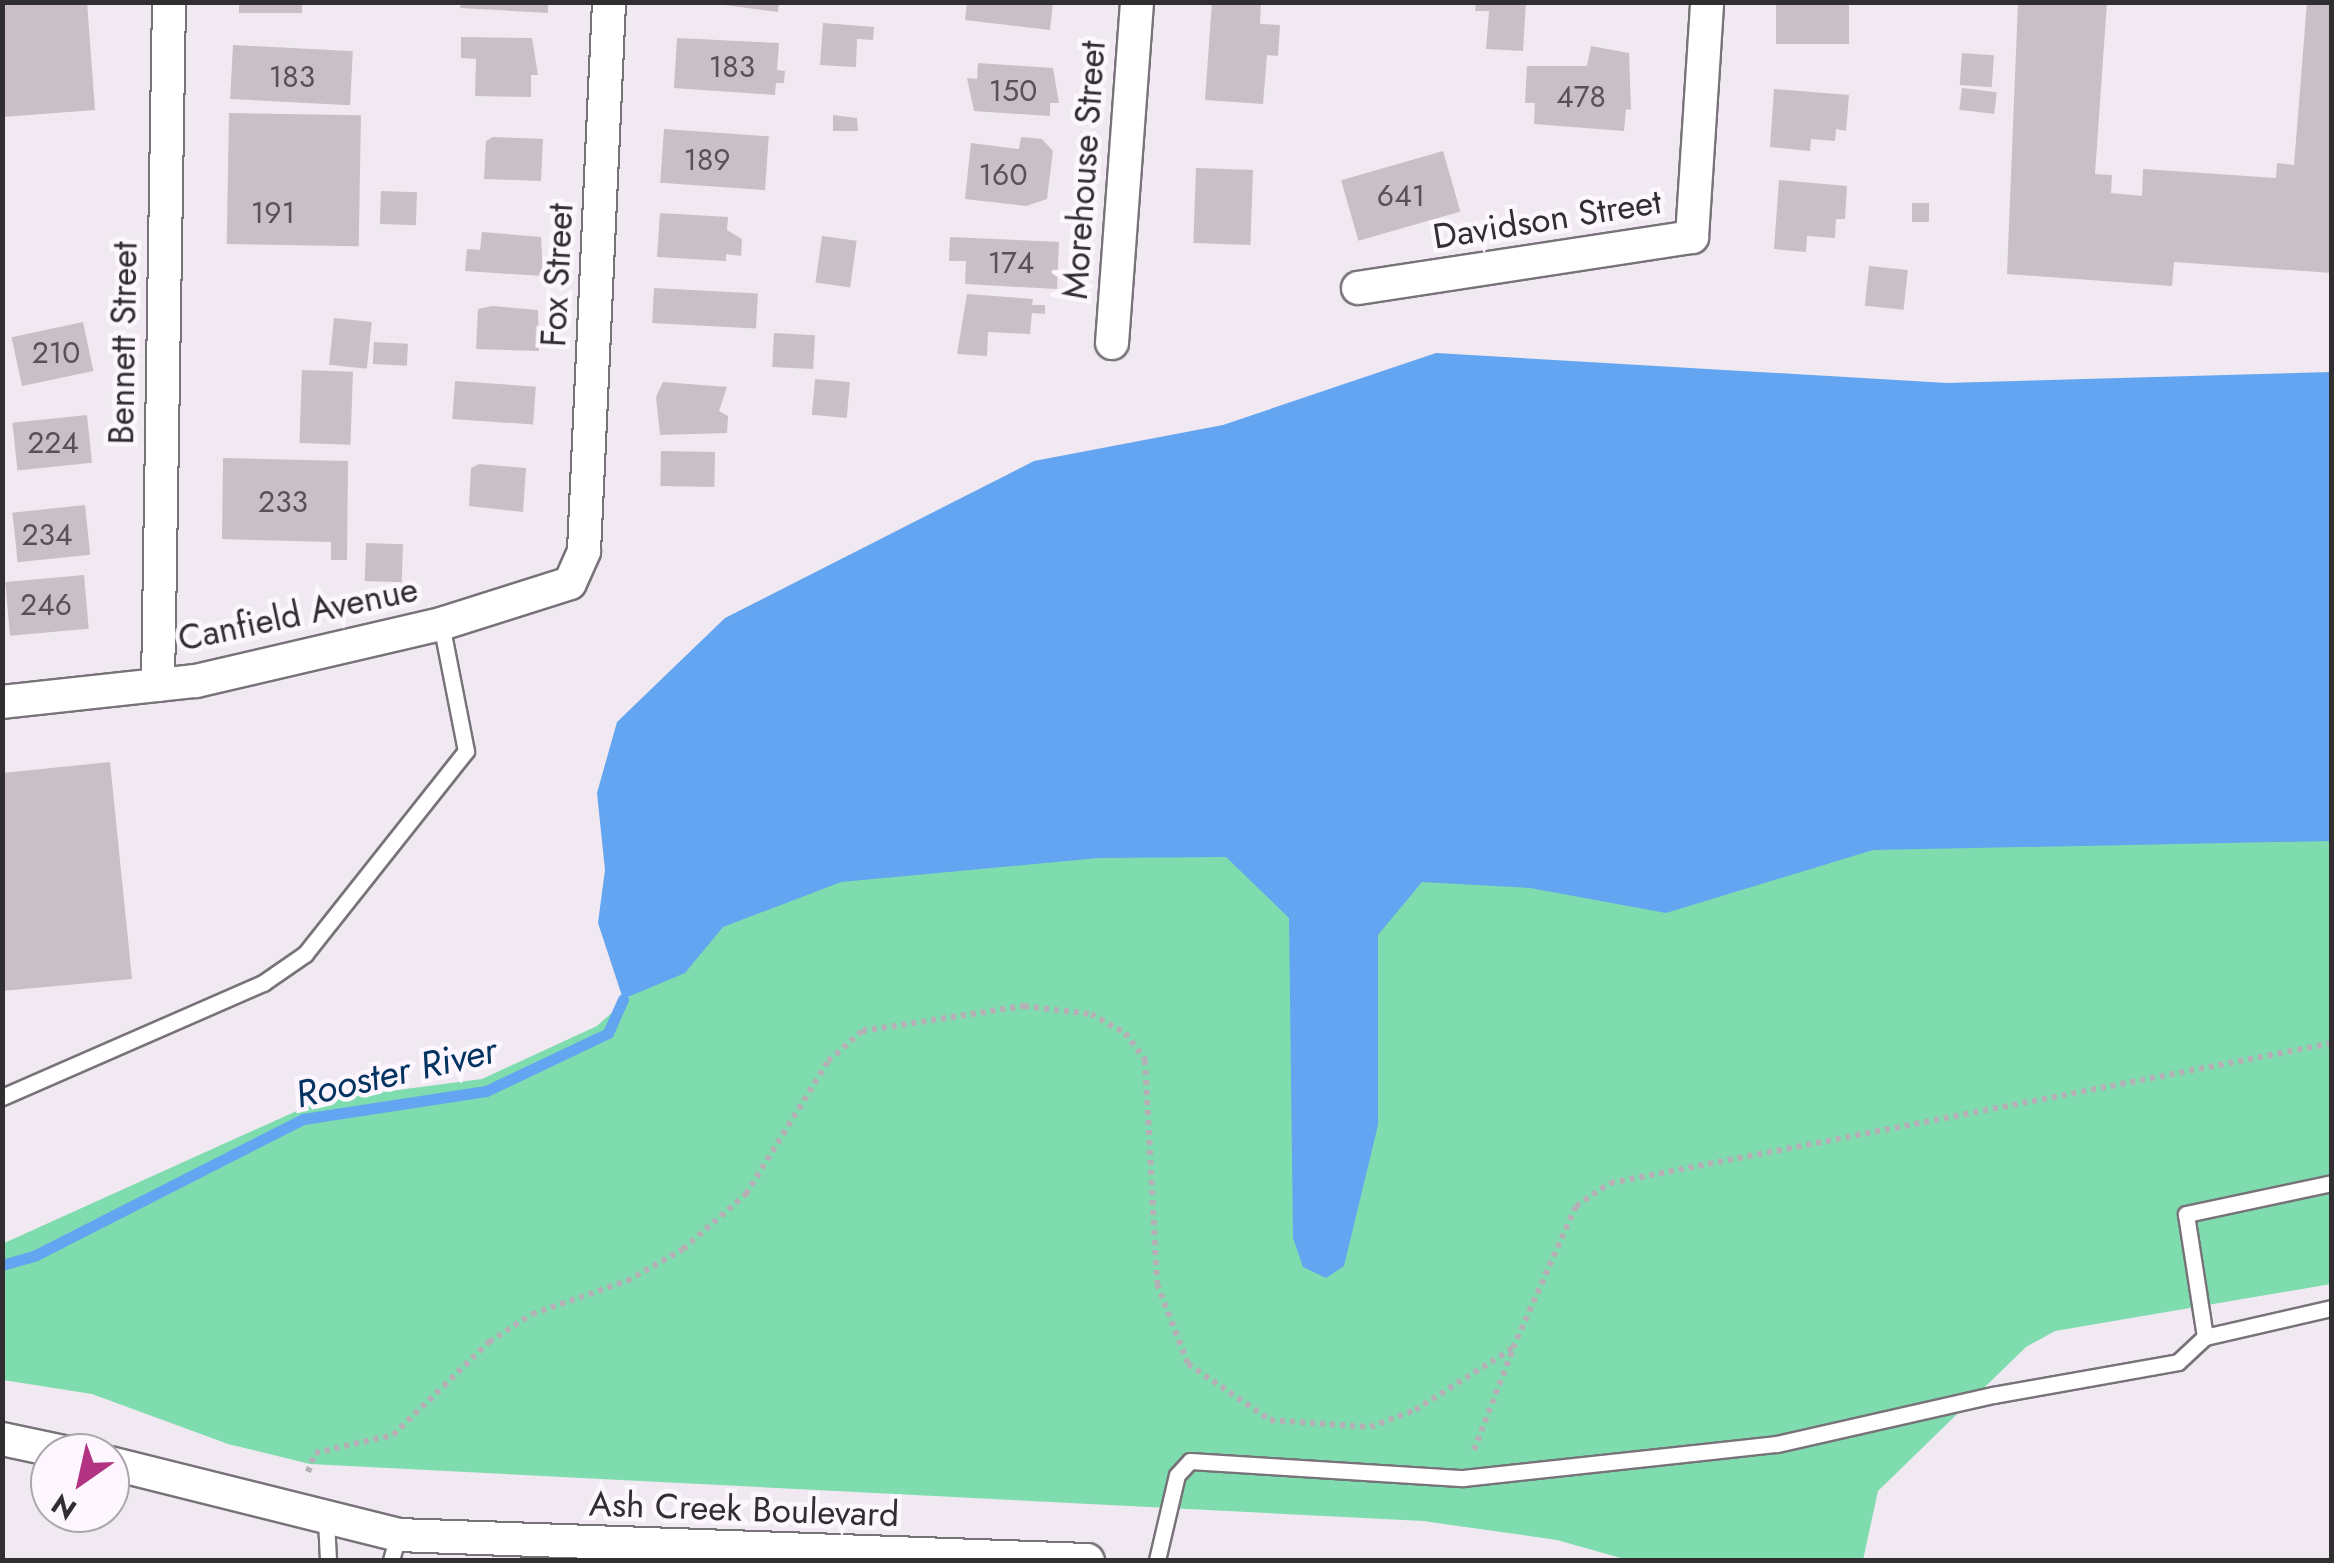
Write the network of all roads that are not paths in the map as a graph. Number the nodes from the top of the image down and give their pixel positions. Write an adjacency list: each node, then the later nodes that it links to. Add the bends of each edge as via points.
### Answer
1 (169, 2): 9 (street, Bennett Street)
2 (609, 2): 7 (street, Fox Street)
3 (1137, 2): 6 (street, Morehouse Street)
4 (1708, 2): 5 (street, Davidson Street, via 1692,238)
5 (1358, 288)
6 (1112, 343)
7 (584, 552): 8 (street, Canfield Avenue, via 560,590)
8 (441, 624): 9 (street, Canfield Avenue); 11 (lane, via 466,751 305,954 262,983)
9 (158, 685): 10 (street, Canfield Avenue)
10 (2, 702)
11 (2, 1097)
12 (2332, 1182): 14 (lane, via 2186,1214)
13 (2332, 1308): 14 (lane)
14 (2206, 1337): 23 (lane, via 2178,1362 1777,1444 1463,1478 1190,1461 1178,1474)
15 (2, 1439): 16 (street)
16 (30, 1445)
17 (130, 1468): 18 (street, Ash Creek Boulevard)
18 (326, 1520): 19 (street, Ash Creek Boulevard); 20 (lane)
19 (394, 1548): 21 (street); 22 (street, Ash Creek Boulevard)
20 (328, 1560)
21 (425, 1560)
22 (1088, 1560)
23 (1156, 1560)

